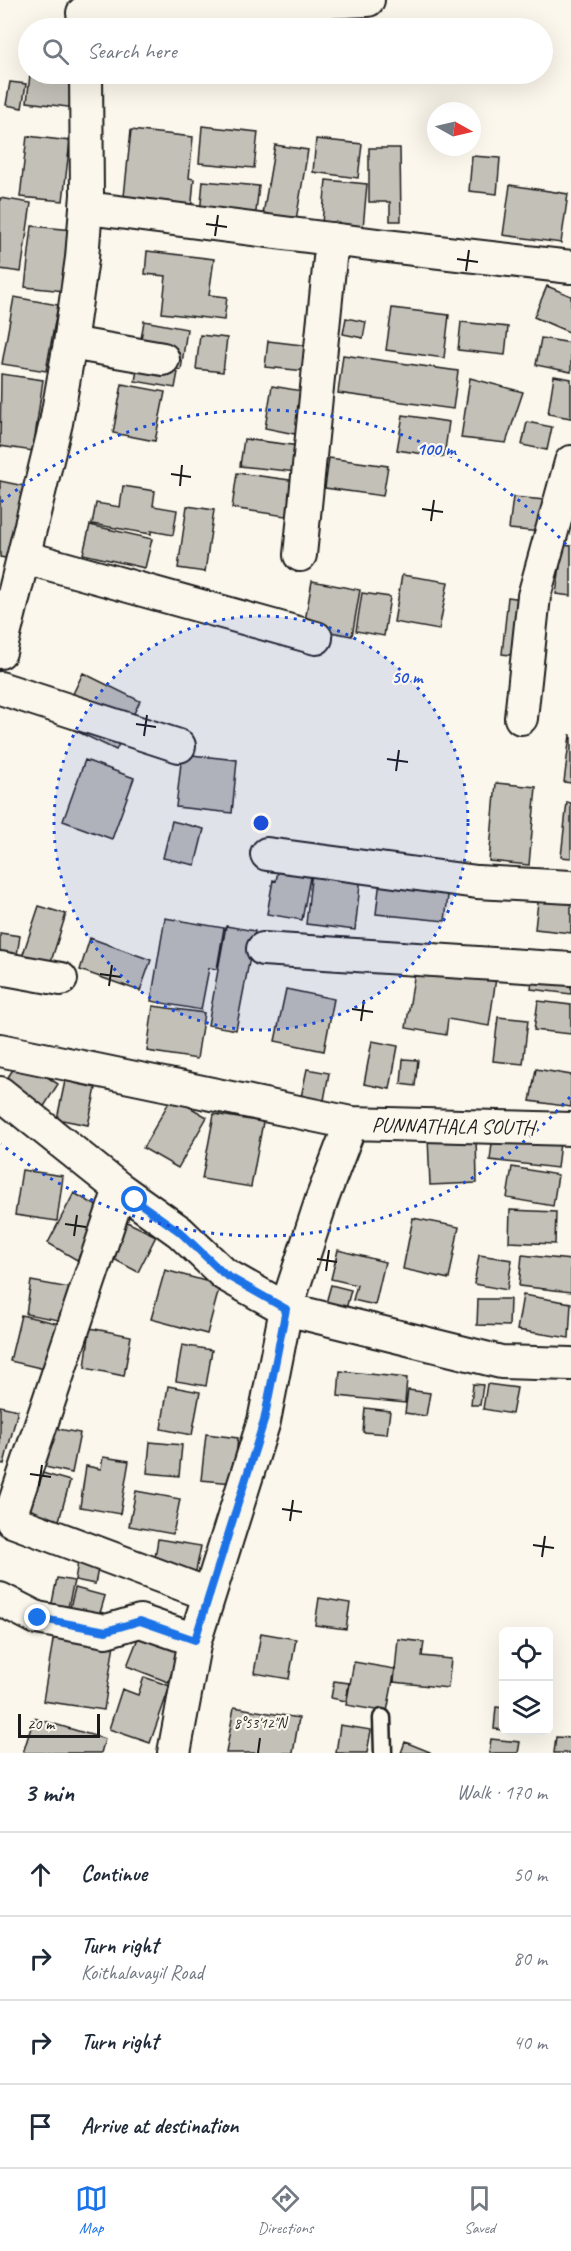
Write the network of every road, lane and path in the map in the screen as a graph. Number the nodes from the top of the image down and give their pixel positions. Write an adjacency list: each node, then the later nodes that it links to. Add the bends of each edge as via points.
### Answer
1 (368, 0): 2 (street)
2 (83, 14)
3 (86, 84): 4 (street)
4 (87, 208): 5 (street); 7 (street)
5 (332, 239): 6 (street); 10 (street)
6 (571, 267)
7 (70, 343): 8 (street); 11 (street, via 56,423)
8 (163, 359)
9 (571, 462): 15 (street, via 534,596)
10 (300, 555)
11 (24, 557): 12 (street); 13 (street)
12 (316, 638)
13 (0, 652)
14 (0, 688): 16 (street)
15 (521, 718)
16 (179, 746)
17 (267, 854): 18 (street, via 477,882)
18 (571, 887)
19 (263, 950): 21 (street)
20 (0, 969): 22 (street)
21 (571, 969)
22 (61, 979)
23 (0, 1050): 25 (street)
24 (0, 1093): 27 (street)
25 (351, 1123): 26 (street, PUNNATHALA SOUTH); 28 (street, PUNNATHALA SOUTH)
26 (571, 1129)
27 (120, 1189): 28 (street, via 180,1232 224,1274); 30 (street, via 13,1508 12,1521)
28 (286, 1309): 29 (street, via 501,1362); 30 (street, PUNNATHALA SOUTH, via 264,1421)
29 (571, 1364)
30 (208, 1594): 32 (street, PUNNATHALA SOUTH)
31 (0, 1599): 32 (street, via 38,1618 106,1631 140,1621)
32 (195, 1640): 34 (street, PUNNATHALA SOUTH)
33 (382, 1718): 35 (lane)
34 (174, 1753)
35 (383, 1753)

